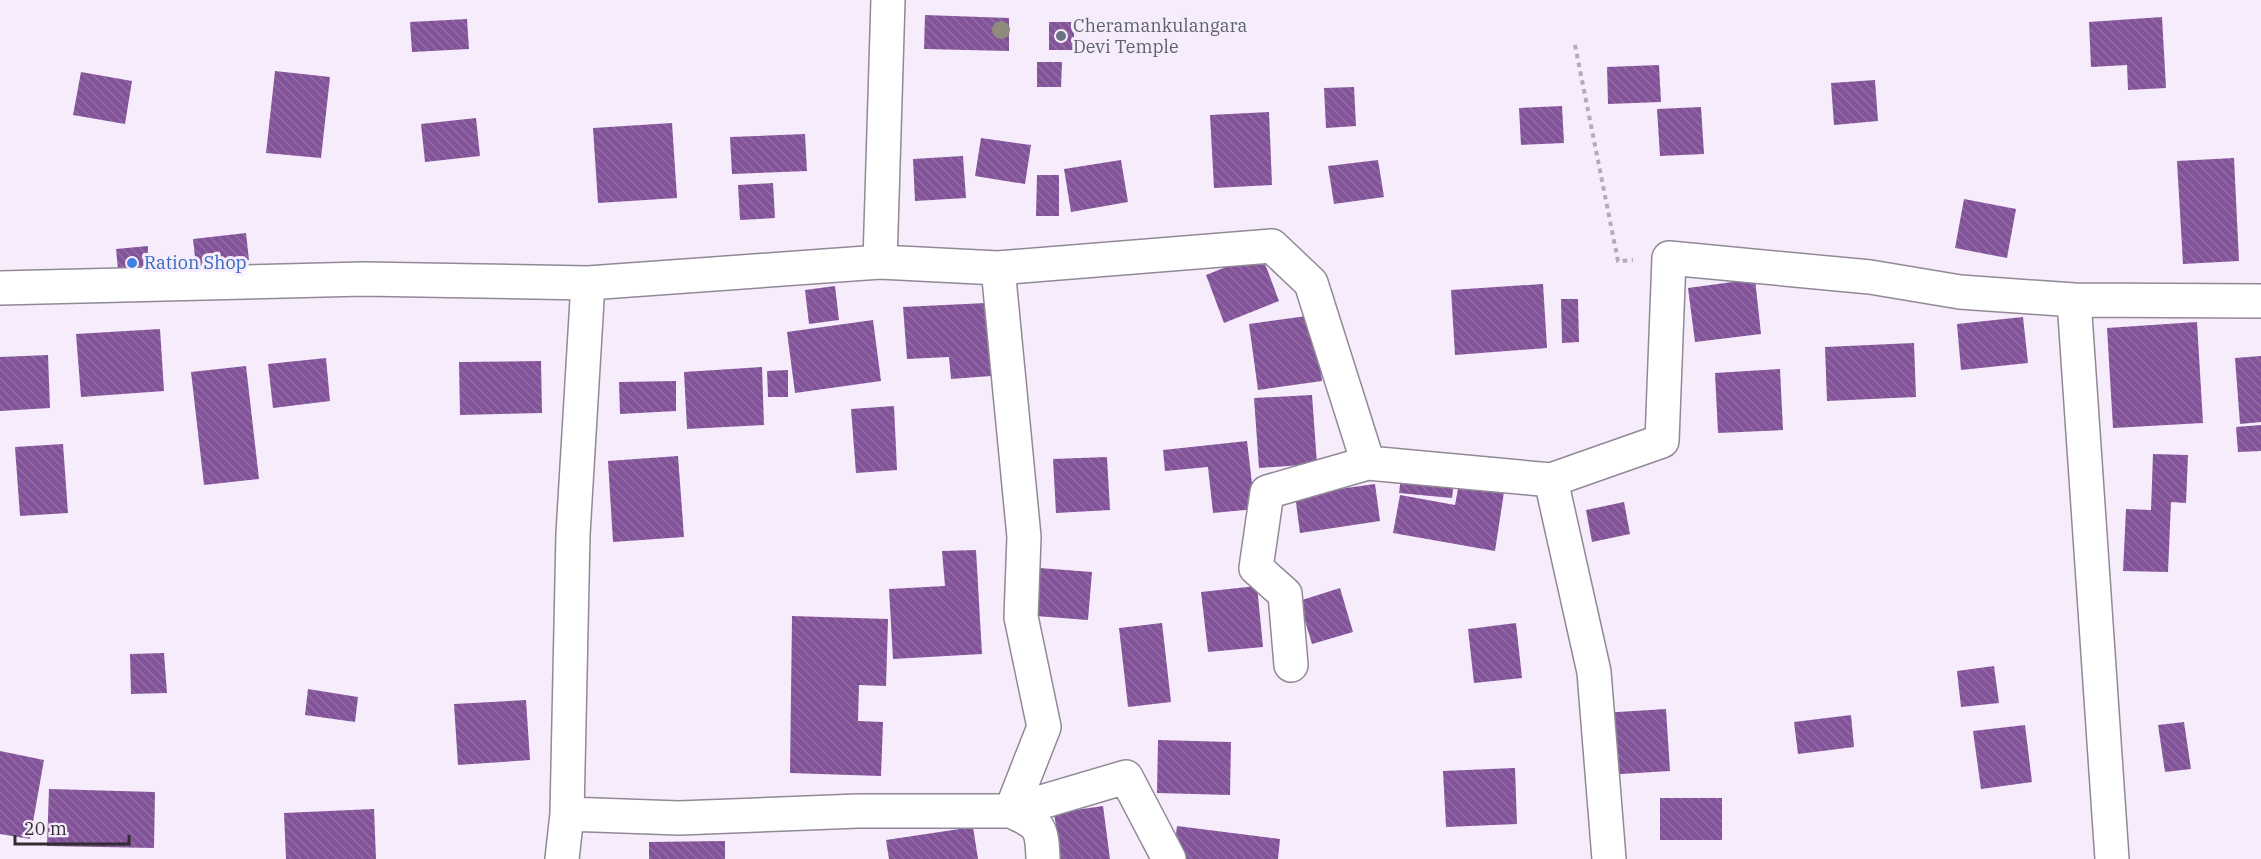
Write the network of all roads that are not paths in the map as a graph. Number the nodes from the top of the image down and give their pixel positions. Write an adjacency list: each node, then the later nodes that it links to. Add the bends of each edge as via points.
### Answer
1 (888, 0): 2 (street)
2 (880, 262): 3 (street); 4 (street)
3 (998, 268): 8 (street, via 1272,246 1311,283); 11 (street, via 1024,537 1021,617 1044,727)
4 (588, 283): 5 (street, via 363,279); 12 (street, via 573,534)
5 (0, 288)
6 (2074, 300): 7 (street); 9 (street, via 1960,292 1870,277 1669,258 1662,441); 17 (street)
7 (2256, 307)
8 (1368, 463): 9 (street); 10 (street, via 1267,492 1256,568 1285,594)
9 (1551, 480): 16 (street, via 1594,672)
10 (1291, 665)
11 (1011, 811): 12 (street, via 679,818); 14 (street, via 1031,820 1042,834); 15 (street, via 1125,777)
12 (567, 814): 13 (street)
13 (562, 859)
14 (1043, 859)
15 (1169, 859)
16 (1610, 859)
17 (2112, 859)

